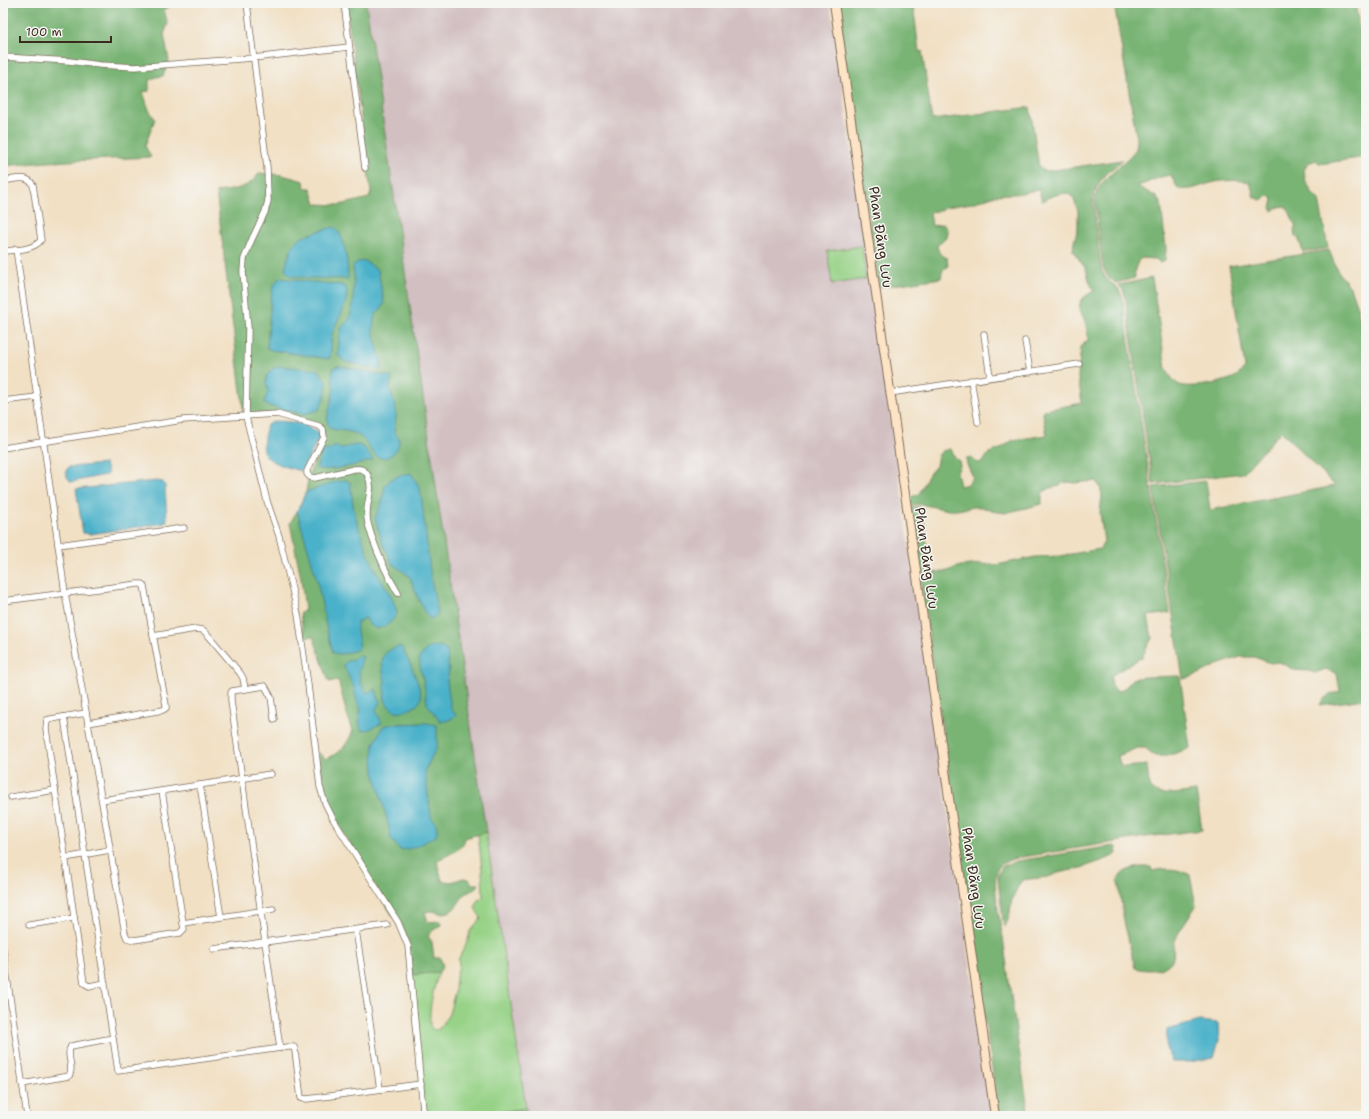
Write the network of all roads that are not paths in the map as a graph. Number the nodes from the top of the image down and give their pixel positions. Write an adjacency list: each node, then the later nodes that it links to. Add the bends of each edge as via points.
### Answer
1 (247, 3): 6 (street)
2 (344, 3): 4 (street)
3 (834, 3): 17 (street, Phan Đăng Lưu)
4 (349, 47): 6 (street); 7 (street)
5 (3, 57): 6 (street, via 135,66)
6 (253, 58): 20 (street, via 267,167 268,201 244,259 248,328)
7 (365, 168)
8 (3, 181): 9 (street, via 27,179 33,185 41,240 32,247)
9 (16, 249): 10 (street); 18 (street)
10 (3, 251)
11 (984, 334): 15 (street)
12 (1025, 341): 14 (street)
13 (1080, 364): 14 (street)
14 (1030, 372): 15 (street)
15 (990, 377): 16 (street)
16 (971, 380): 17 (street); 21 (street)
17 (890, 393): 64 (street, Phan Đăng Lưu)
18 (37, 397): 19 (street); 22 (street)
19 (3, 401)
20 (246, 417): 22 (street, via 183,420); 27 (street, via 277,414 323,429 324,437 307,471 310,478 360,468 365,470 371,485 367,517 378,554); 60 (street, via 298,614 320,787 332,819 398,922 408,946)
21 (978, 422)
22 (44, 441): 23 (street); 25 (street)
23 (3, 448)
24 (184, 528): 25 (street)
25 (58, 545): 26 (street)
26 (65, 593): 28 (street); 29 (street, via 142,584); 31 (street)
27 (398, 593)
28 (3, 601)
29 (153, 636): 30 (street, via 203,630 242,675); 34 (street, via 166,708)
30 (245, 689): 33 (street, via 265,686 271,697); 36 (street, via 232,691 230,694)
31 (86, 713): 32 (street); 34 (street)
32 (64, 716): 38 (street, via 48,720 46,724); 43 (street)
33 (274, 719)
34 (88, 723): 41 (street)
35 (271, 774): 36 (street)
36 (242, 778): 37 (street); 46 (street)
37 (200, 785): 39 (street); 47 (street)
38 (55, 790): 40 (street); 44 (street)
39 (162, 791): 41 (street); 49 (street)
40 (11, 797)
41 (102, 800): 42 (street)
42 (110, 850): 43 (street); 49 (street, via 127,938 134,940 180,933 184,929)
43 (85, 854): 44 (street); 56 (street)
44 (65, 858): 48 (street)
45 (273, 908): 46 (street)
46 (260, 911): 47 (street); 53 (street)
47 (221, 917): 49 (street)
48 (74, 918): 50 (street); 56 (street, via 84,983 89,986)
49 (183, 923)
50 (28, 925)
51 (387, 926): 52 (street)
52 (356, 930): 53 (street); 61 (street)
53 (265, 942): 54 (street); 58 (street)
54 (214, 948)
55 (3, 949): 59 (street)
56 (105, 983): 57 (street)
57 (113, 1038): 58 (street, via 118,1071); 59 (street, via 71,1046 68,1051 70,1076)
58 (280, 1048): 61 (street, via 294,1047 301,1098)
59 (22, 1084): 62 (street)
60 (421, 1084): 61 (street); 63 (street)
61 (380, 1089)
62 (27, 1116)
63 (422, 1116)
64 (995, 1116)

